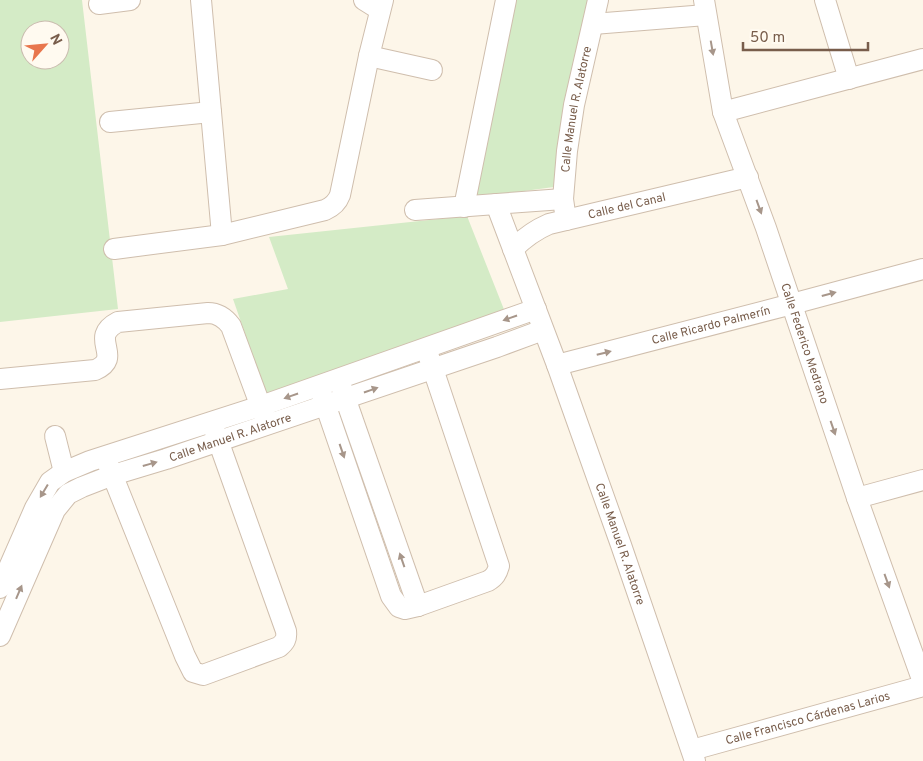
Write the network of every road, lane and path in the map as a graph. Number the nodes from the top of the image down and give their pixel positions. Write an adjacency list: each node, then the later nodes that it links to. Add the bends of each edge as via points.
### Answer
1 (130, 0): 7 (street)
2 (201, 0): 14 (street)
3 (506, 0): 20 (street)
4 (598, 0): 9 (street, Calle Manuel R. Alatorre)
5 (826, 0): 13 (street)
6 (376, 3): 10 (street)
7 (99, 4)
8 (705, 7): 9 (street); 15 (street, Calle Federico Medrano, one-way to 15)
9 (593, 24): 18 (street, Calle Manuel R. Alatorre, via 574,105)
10 (369, 56): 12 (street); 23 (street, via 338,200 325,210)
11 (923, 59): 13 (street)
12 (432, 70)
13 (849, 79): 15 (street)
14 (211, 112): 16 (street); 23 (street)
15 (723, 112): 17 (street, Calle Federico Medrano)
16 (110, 122)
17 (748, 177): 22 (street, Calle del Canal); 27 (street, Calle Federico Medrano, one-way to 27)
18 (563, 199): 19 (street); 22 (street, Calle Manuel R. Alatorre)
19 (496, 204): 20 (street); 25 (street, Calle Manuel R. Alatorre)
20 (464, 207): 21 (street)
21 (415, 210)
22 (566, 220): 25 (street, Calle del Canal, via 538,229)
23 (222, 235): 24 (street)
24 (114, 249)
25 (513, 249): 28 (street, Calle Manuel R. Alatorre)
26 (923, 269): 27 (street, Calle Ricardo Palmerín, one-way to 26)
27 (792, 304): 31 (street, Calle Ricardo Palmerín, one-way to 27); 46 (street, Calle Federico Medrano, one-way to 46)
28 (536, 309): 29 (street, Calle Manuel R. Alatorre); 30 (street, Calle Manuel R. Alatorre, one-way to 30)
29 (544, 330): 31 (street, Calle Manuel R. Alatorre); 32 (street, Calle Manuel R. Alatorre)
30 (426, 348): 32 (street); 34 (street, Calle Manuel R. Alatorre)
31 (557, 365): 52 (street, Calle Manuel R. Alatorre)
32 (433, 368): 36 (street, Calle Manuel R. Alatorre, one-way to 32); 48 (street, via 499,566 488,581)
33 (0, 379): 38 (street, via 95,370 107,363 106,332 118,322 214,313 231,326)
34 (338, 379): 35 (street, Calle Manuel R. Alatorre); 36 (street)
35 (320, 386): 37 (street); 38 (street, Calle Manuel R. Alatorre, one-way to 38)
36 (346, 398): 37 (street, Calle Manuel R. Alatorre); 48 (street, one-way to 36)
37 (326, 405): 38 (street, Calle Manuel R. Alatorre); 48 (street, one-way to 48, via 391,596 399,607)
38 (264, 415): 39 (street, Calle Manuel R. Alatorre); 41 (street, Calle Manuel R. Alatorre)
39 (212, 422): 41 (street); 42 (street, Calle Manuel R. Alatorre)
40 (55, 436): 43 (street)
41 (219, 441): 44 (street, Calle Manuel R. Alatorre, one-way to 41); 44 (street, via 287,638 279,647 203,675 193,672 185,656)
42 (105, 456): 43 (street, Calle Manuel R. Alatorre); 44 (street)
43 (64, 472): 47 (street, Calle Manuel R. Alatorre, one-way to 47, via 43,492)
44 (113, 475): 49 (street, Calle Manuel R. Alatorre, one-way to 44, via 55,510 68,494)
45 (923, 480): 46 (street)
46 (857, 498): 50 (street, Calle Federico Medrano, one-way to 50)
47 (0, 588)
48 (418, 606)
49 (0, 636)
50 (923, 682)
51 (923, 686): 52 (street, Calle Francisco Cárdenas Larios)
52 (694, 755)

